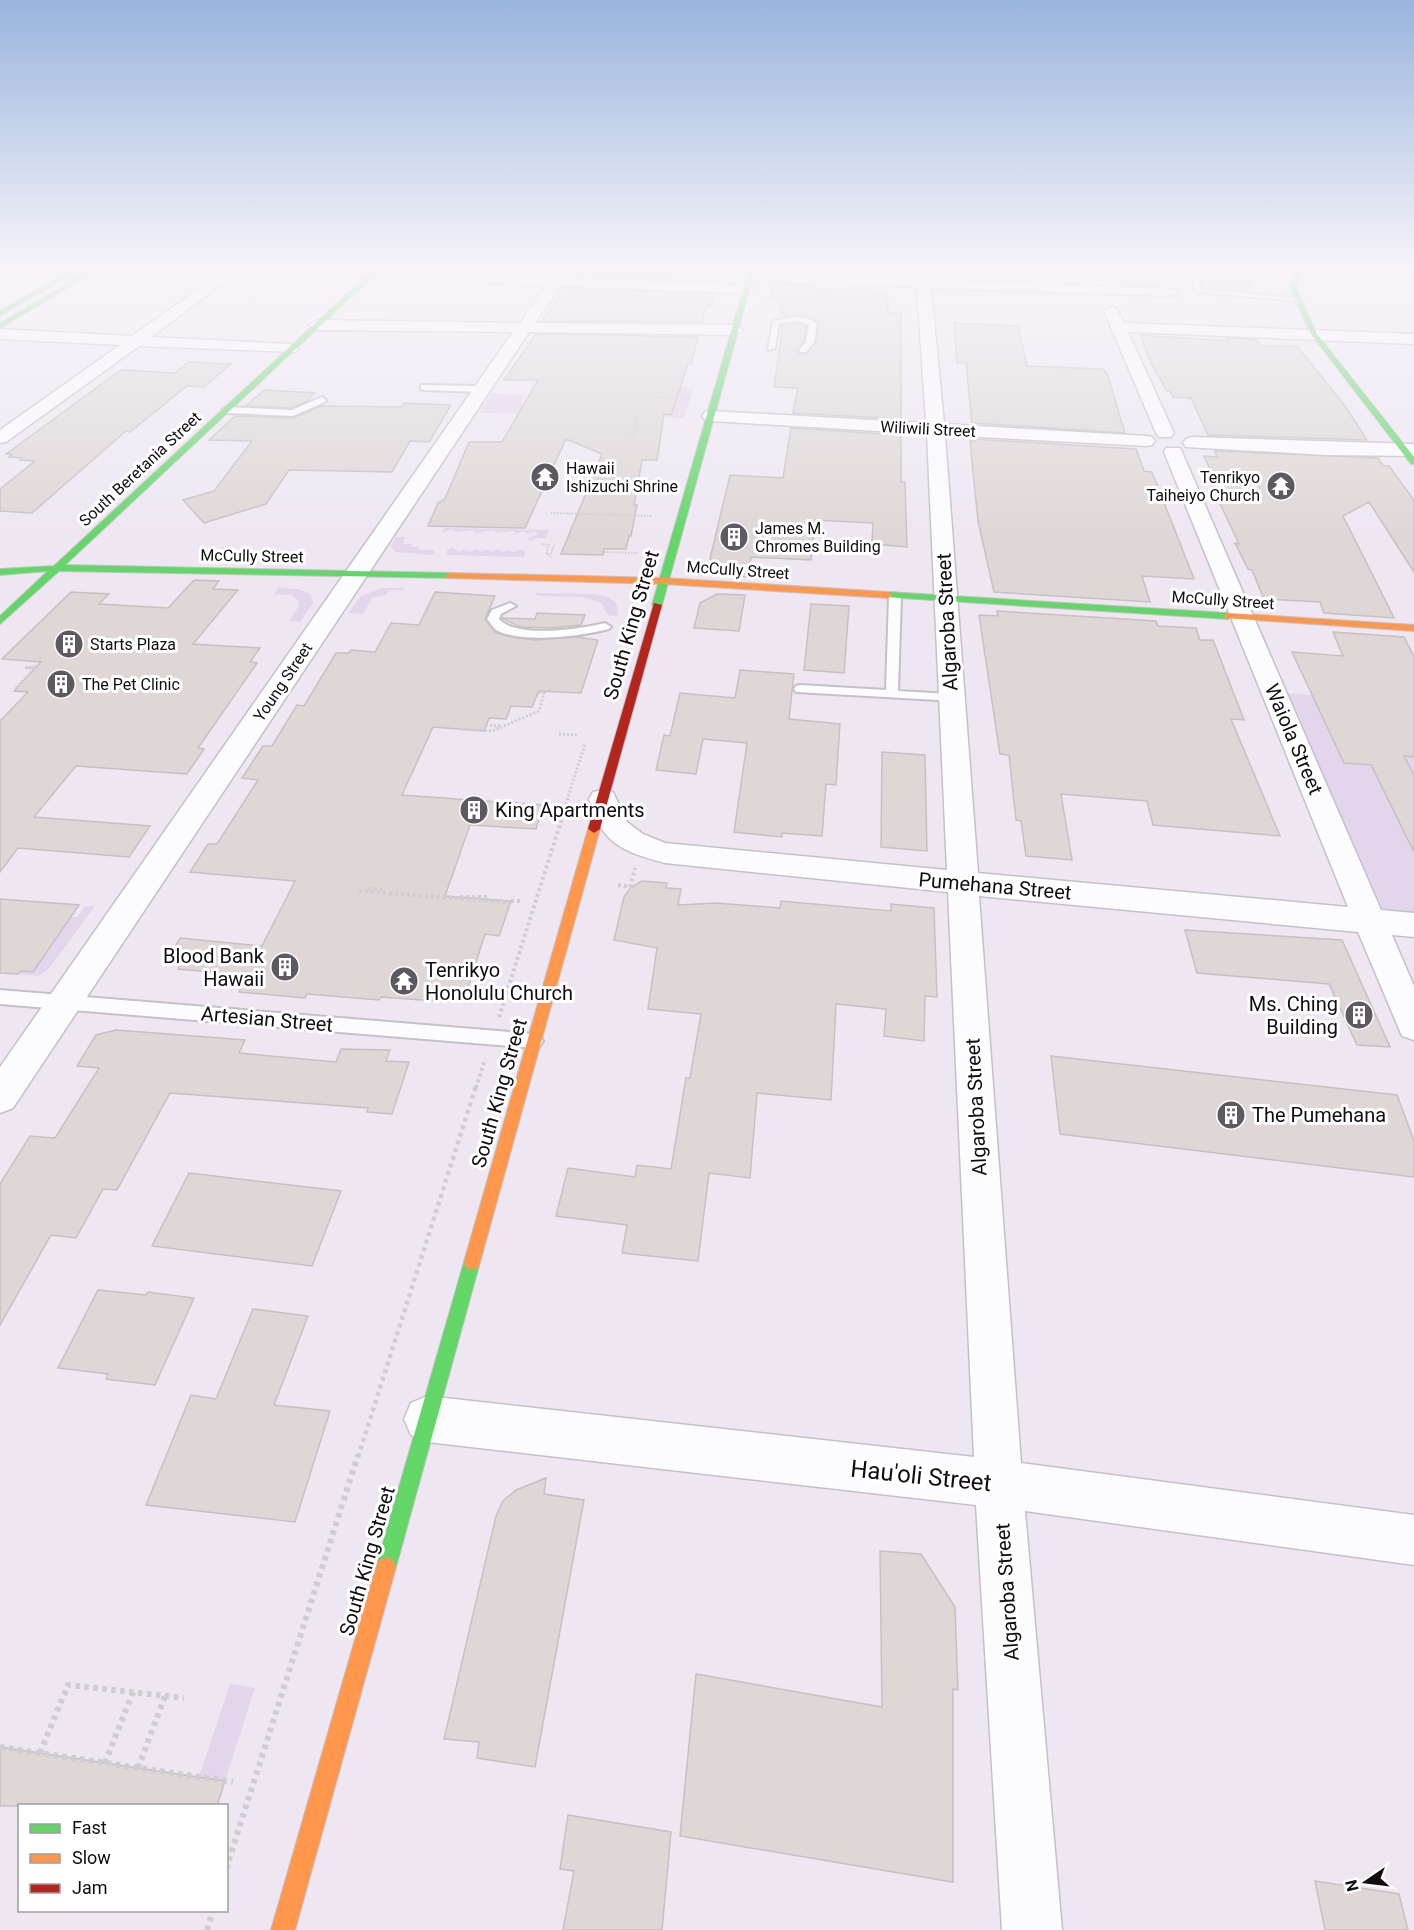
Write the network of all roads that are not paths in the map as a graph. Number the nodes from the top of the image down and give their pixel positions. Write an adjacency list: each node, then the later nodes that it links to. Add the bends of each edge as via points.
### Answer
1 (116, 356): 14 (street)
2 (283, 356): 11 (main road, South Beretania Street)
3 (504, 356): 9 (street, Young Street)
4 (728, 356): 12 (main road, South King Street)
5 (928, 356): 13 (street, Algaroba Street)
6 (1134, 356): 15 (street, Waiola Street)
7 (1332, 356): 16 (main road)
8 (424, 387): 9 (lane)
9 (482, 389): 20 (street, Young Street)
10 (322, 400): 11 (lane, via 293,413)
11 (226, 410): 18 (main road, South Beretania Street)
12 (711, 416): 13 (street, Wiliwili Street); 21 (main road, South King Street)
13 (936, 429): 15 (street, Wiliwili Street, via 1146,441 1159,449); 24 (street, Algaroba Street)
14 (0, 438)
15 (1177, 442): 16 (street); 26 (street, Waiola Street)
16 (1411, 454)
17 (8, 558): 18 (main road, McCully Street)
18 (59, 568): 19 (main road, McCully Street); 20 (main road, McCully Street); 27 (main road, South Beretania Street)
19 (0, 572)
20 (355, 575): 21 (main road, McCully Street); 38 (street, Young Street)
21 (664, 581): 23 (main road, McCully Street); 33 (main road, South King Street)
22 (8, 594): 27 (main road, via 9,606)
23 (896, 596): 24 (main road, McCully Street); 31 (lane)
24 (946, 599): 26 (main road, McCully Street); 32 (street, Algaroba Street)
25 (510, 606): 28 (lane, via 493,617 500,627 511,631 573,634)
26 (1242, 617): 29 (main road, McCully Street); 35 (street, Waiola Street)
27 (0, 621)
28 (605, 627)
29 (1414, 628)
30 (800, 689): 31 (lane)
31 (892, 695): 32 (lane)
32 (951, 698): 34 (street, Algaroba Street)
33 (603, 799): 34 (street, Pumehana Street, via 607,818 618,833 659,851); 40 (main road, South King Street)
34 (964, 884): 35 (street, Pumehana Street); 43 (street, Algaroba Street)
35 (1372, 921): 36 (street, Pumehana Street); 39 (street, Waiola Street)
36 (1414, 924)
37 (0, 997): 38 (lane, Artesian Street)
38 (64, 1002): 40 (lane, Artesian Street); 41 (street, Young Street)
39 (1414, 1026)
40 (534, 1041): 42 (main road, South King Street)
41 (0, 1097)
42 (427, 1419): 43 (street, Hau'oli Street); 45 (main road, South King Street)
43 (999, 1484): 44 (street, Hau'oli Street); 46 (street, Algaroba Street)
44 (1414, 1540)
45 (283, 1930)
46 (1032, 1930)

